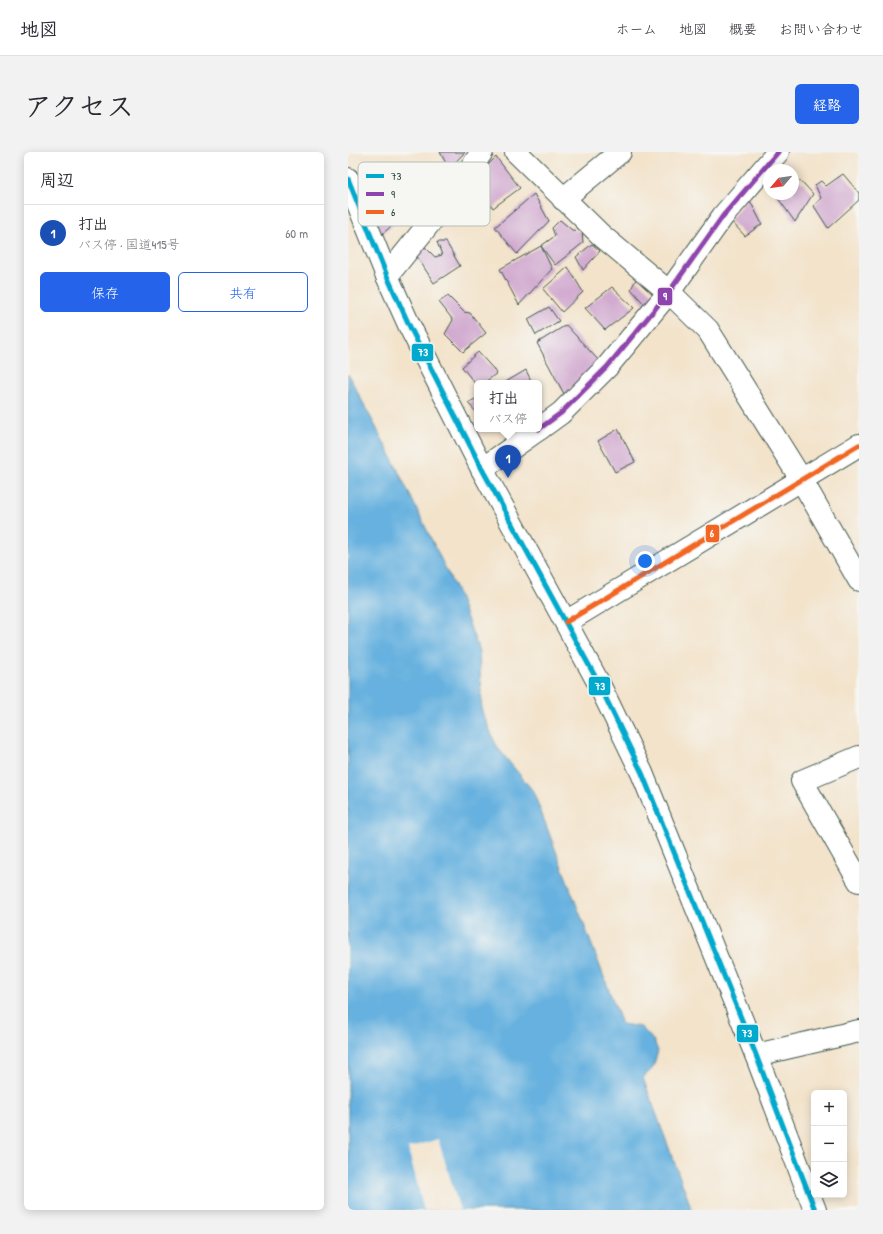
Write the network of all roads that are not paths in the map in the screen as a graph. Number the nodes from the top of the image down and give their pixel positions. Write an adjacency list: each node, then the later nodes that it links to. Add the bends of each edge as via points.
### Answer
1 (482, 152): 5 (main road)
2 (516, 152): 7 (main road)
3 (620, 152): 7 (main road)
4 (778, 152): 12 (main road, via 723,216)
5 (475, 162)
6 (348, 179): 8 (main road)
7 (563, 199): 12 (main road, via 602,236)
8 (358, 204)
9 (367, 226): 11 (main road)
10 (427, 226): 11 (main road)
11 (387, 276): 16 (main road)
12 (669, 292): 13 (main road, via 607,367 561,413); 17 (main road, via 708,330)
13 (542, 427)
14 (535, 432): 16 (main road)
15 (859, 445): 17 (main road)
16 (482, 469): 19 (main road)
17 (801, 479): 18 (main road); 19 (main road)
18 (859, 580)
19 (566, 622): 23 (main road, via 642,773)
20 (859, 757): 21 (main road, via 802,781)
21 (859, 881)
22 (859, 1030): 23 (main road)
23 (756, 1055): 24 (main road)
24 (815, 1210)

